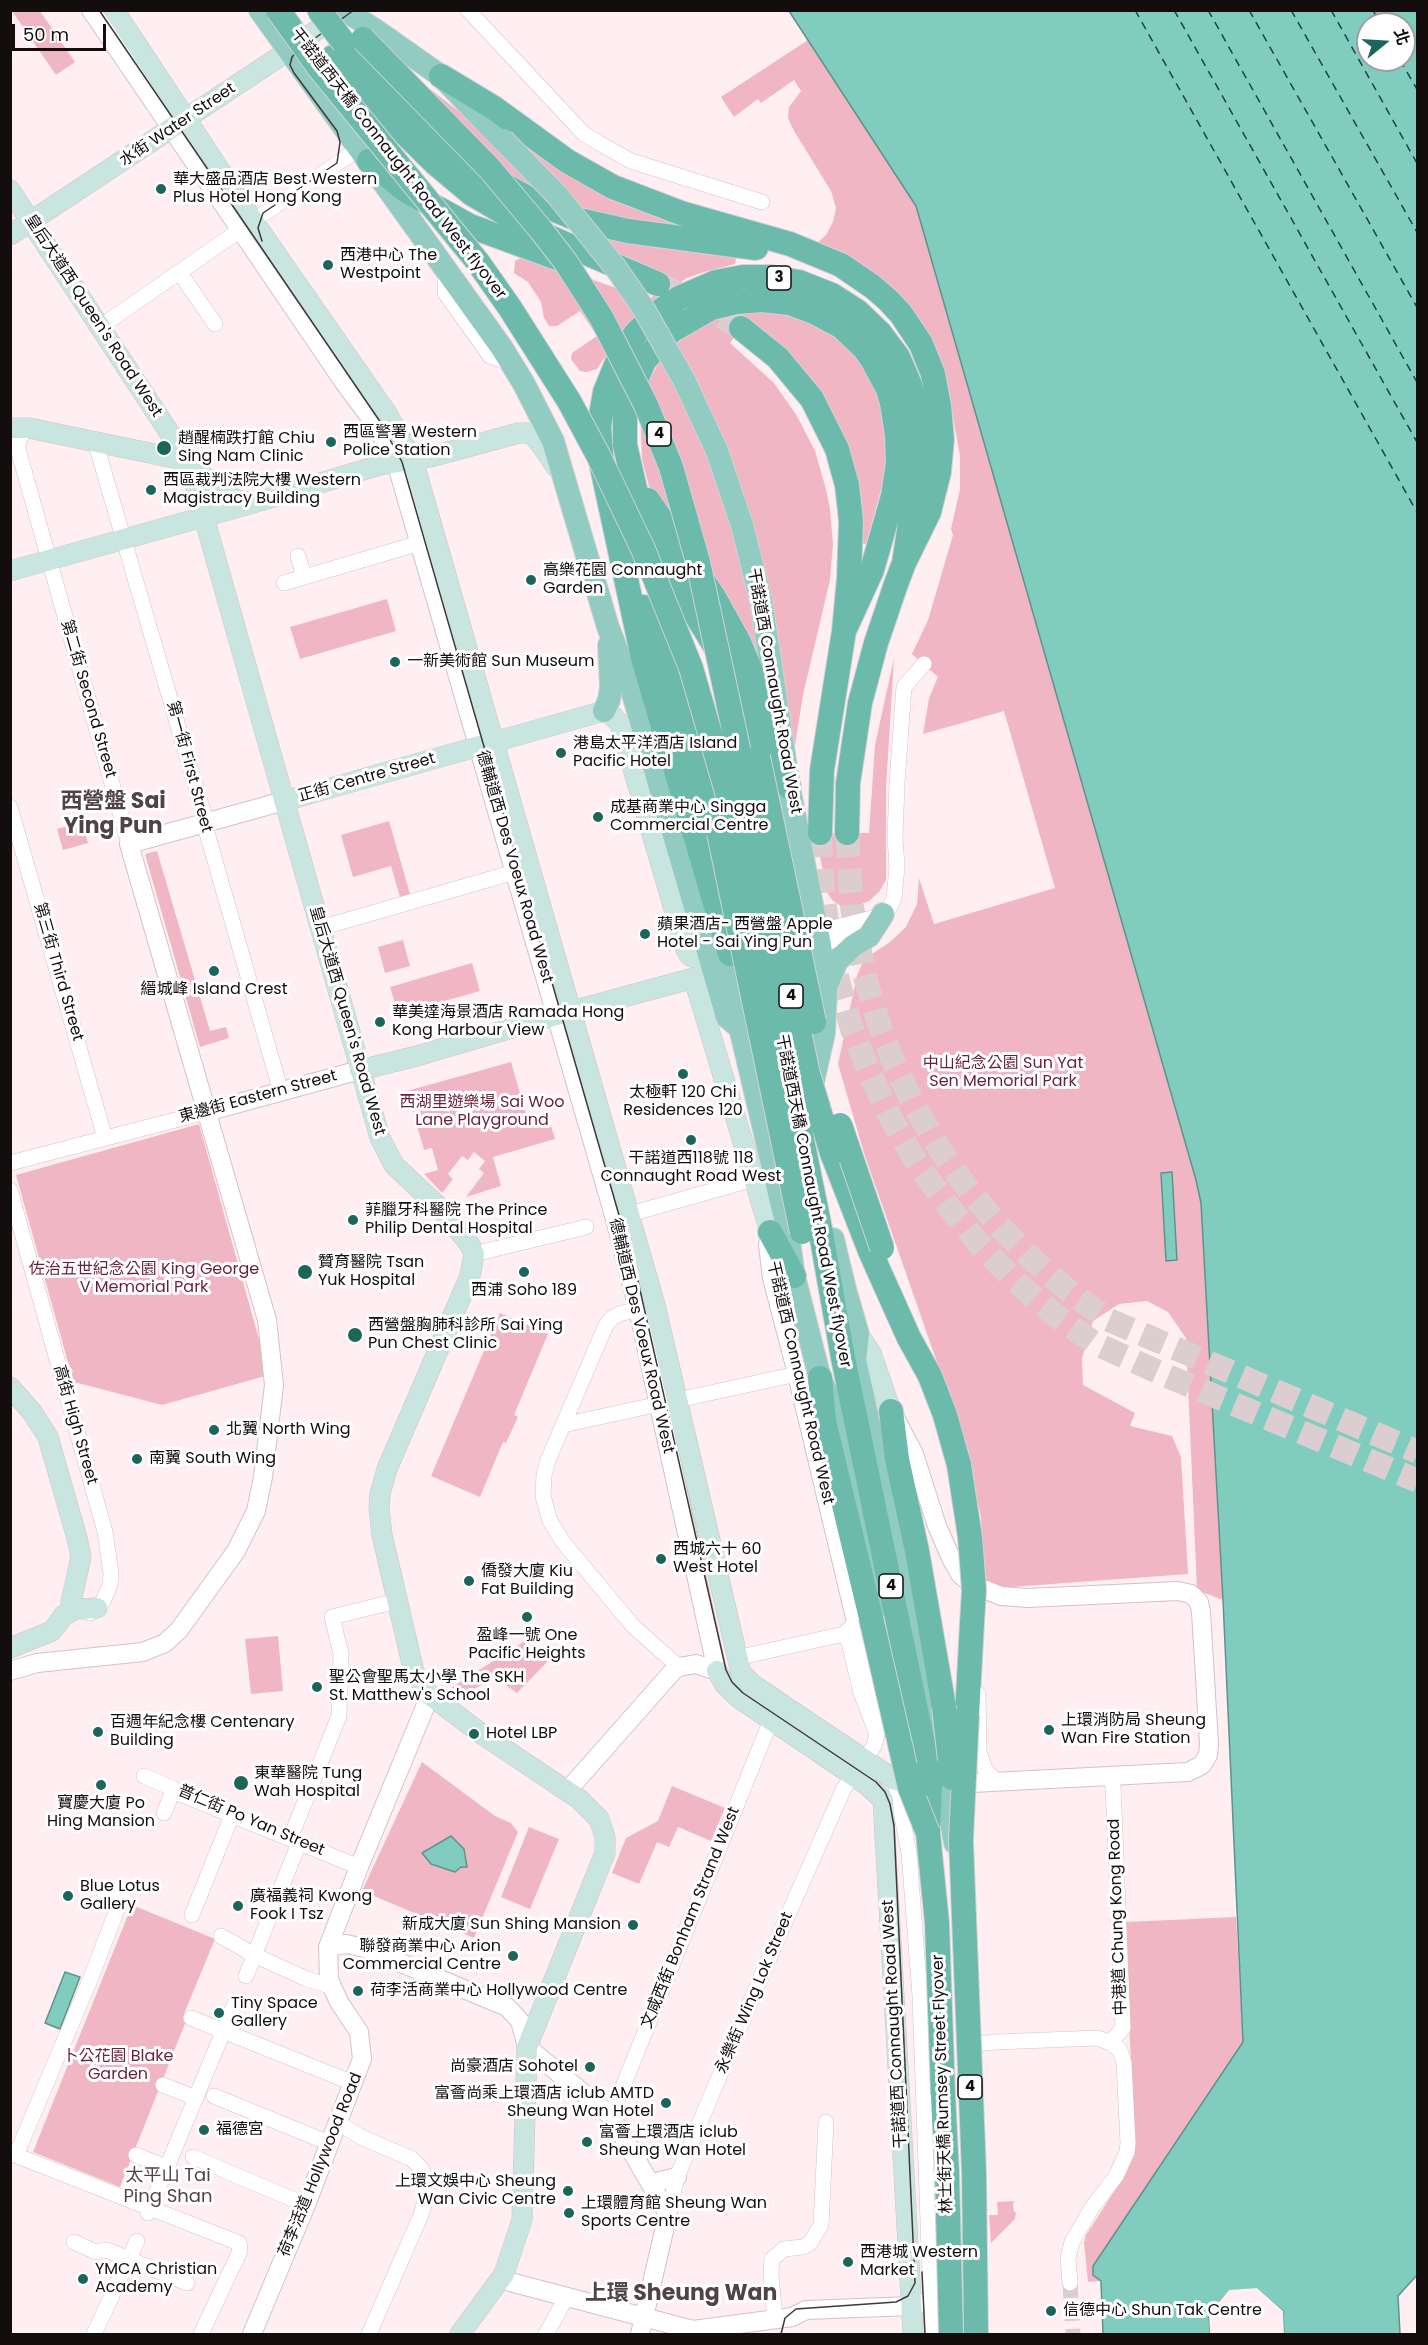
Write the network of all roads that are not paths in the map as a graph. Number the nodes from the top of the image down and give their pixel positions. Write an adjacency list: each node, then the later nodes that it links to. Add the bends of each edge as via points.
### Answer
1 (91, 10): 12 (street, 德輔道西 Des Voeux Road West)
2 (114, 10): 12 (main road, 德輔道西 Des Voeux Road West)
3 (260, 10): 10 (main road, 干諾道西 Connaught Road West)
4 (278, 10): 80 (highway, 干諾道西天橋 Connaught Road West flyover / 4, bridge, via 320,69 477,261 543,357 598,455 660,588 704,709 732,812 804,1149)
5 (291, 10): 13 (highway, 3, via 374,103)
6 (319, 10): 13 (highway, 3, bridge)
7 (334, 10): 82 (highway, 干諾道西天橋 Connaught Road West flyover / 4, bridge, via 483,162 542,230 601,317 646,405 671,467 693,541 808,1074 835,1161 870,1251)
8 (343, 10): 10 (main road, 水街 Water Street); 11 (main road, 干諾道西 Connaught Road West)
9 (468, 10): 16 (street, via 584,134 599,144 631,161)
10 (288, 51): 12 (main road, 水街 Water Street); 14 (main road, 干諾道西 Connaught Road West)
11 (441, 76): 20 (highway, 3, via 494,108 567,161 613,187 681,213 790,244); 52 (main road, 干諾道西 Connaught Road West, bridge, via 587,230 666,345 701,415 730,488 752,563)
12 (180, 124): 17 (main road, 水街 Water Street); 18 (main road, 德輔道西 Des Voeux Road West)
13 (425, 139): 20 (highway, 3, via 533,201 579,219 628,231 747,246); 22 (highway, 3, via 472,194 512,219)
14 (365, 154): 18 (street); 21 (main road, 干諾道西 Connaught Road West); 22 (highway, via 405,190 470,226 563,260)
15 (10, 190): 17 (main road, 皇后大道西 Queen's Road West)
16 (762, 202)
17 (31, 222): 19 (main road, 水街 Water Street); 26 (main road, 皇后大道西 Queen's Road West)
18 (247, 225): 23 (street); 33 (main road, 德輔道西 Des Voeux Road West, via 320,333 396,428)
19 (10, 235)
20 (841, 265): 43 (highway, 3, via 873,286 901,314 921,344 937,390 942,439 939,472 929,512)
21 (446, 268): 28 (main road, 干諾道西 Connaught Road West); 28 (street, via 445,292 490,356)
22 (630, 272): 24 (highway, 3)
23 (180, 273): 25 (street); 26 (street)
24 (658, 284)
25 (215, 324)
26 (100, 327): 32 (main road, 皇后大道西 Queen's Road West)
27 (741, 328): 48 (highway, 3, via 801,384 822,415 837,449 847,484 851,521)
28 (512, 364): 35 (main road, 干諾道西 Connaught Road West, via 553,441)
29 (10, 414): 30 (main road)
30 (20, 428): 31 (main road); 41 (street, 第二街 Second Street, via 18,450)
31 (95, 441): 32 (main road); 38 (street, 第一街 First Street)
32 (188, 461): 36 (main road, via 220,493 240,501); 37 (main road, 皇后大道西 Queen's Road West)
33 (404, 461): 35 (main road, via 531,433); 36 (main road); 39 (main road, 德輔道西 Des Voeux Road West)
34 (631, 472): 48 (highway, 3, via 624,429 632,385 652,350 683,323 723,304 762,300 803,307 842,327 864,348 884,381 892,403 898,451 885,529 868,581); 52 (highway, via 714,597 739,642); 82 (highway, bridge, via 655,547 740,692 758,757 834,1104 856,1177)
35 (562, 477): 47 (main road, 干諾道西 Connaught Road West)
36 (257, 502): 37 (main road)
37 (204, 517): 38 (main road); 53 (main road, 皇后大道西 Queen's Road West)
38 (124, 539): 41 (main road); 55 (street, 第一街 First Street)
39 (428, 541): 45 (street); 51 (main road, 德輔道西 Des Voeux Road West)
40 (298, 556): 45 (street)
41 (50, 560): 44 (main road); 58 (street, 第二街 Second Street)
42 (624, 561): 43 (highway, 3, via 606,490 600,444 601,409 618,360 646,322 679,297 716,282 756,277 799,282 839,298 869,321 898,357 915,402 920,447); 63 (highway); 80 (highway, bridge, via 663,652 719,833 805,1244)
43 (904, 563): 57 (highway, 3, via 860,704 848,783)
44 (10, 571)
45 (304, 577): 46 (street)
46 (284, 583)
47 (608, 627): 50 (main road, via 611,687); 63 (main road, 干諾道西 Connaught Road West, via 630,684)
48 (844, 631): 56 (highway, 3, via 822,770)
49 (924, 664): 60 (street, via 903,687 896,883 894,898)
50 (604, 711): 51 (main road, 正街 Centre Street); 63 (main road, via 620,724 686,950 690,956)
51 (487, 745): 53 (main road, 正街 Centre Street); 59 (main road, 德輔道西 Des Voeux Road West)
52 (789, 787): 62 (main road, 干諾道西 Connaught Road West)
53 (284, 801): 55 (street, 正街 Centre Street); 61 (main road, 皇后大道西 Queen's Road West)
54 (10, 807): 69 (street, 第三街 Third Street)
55 (206, 822): 58 (street, 正街 Centre Street); 67 (street, 第一街 First Street)
56 (820, 832)
57 (847, 833)
58 (129, 844): 68 (street, 第二街 Second Street)
59 (523, 870): 61 (street); 65 (main road, 德輔道西 Des Voeux Road West)
60 (883, 914): 62 (street, via 866,929); 64 (main road, via 869,936 837,962)
61 (320, 928): 66 (main road, 皇后大道西 Queen's Road West)
62 (818, 939): 63 (main road, 東邊街 Eastern Street); 64 (main road, 干諾道西 Connaught Road West)
63 (716, 966): 65 (main road, 東邊街 Eastern Street); 71 (main road, 干諾道西 Connaught Road West); 77 (main road, 干諾道西 Connaught Road West, via 727,1017 740,1028 787,1227)
64 (826, 989): 79 (main road, 干諾道西 Connaught Road West, via 826,1014 810,1098 810,1127 837,1260)
65 (564, 1014): 66 (main road, 東邊街 Eastern Street); 73 (main road, 德輔道西 Des Voeux Road West); 78 (street, 德輔道西 Des Voeux Road West)
66 (360, 1070): 67 (street, 東邊街 Eastern Street); 76 (main road, 皇后大道西 Queen's Road West, via 380,1138 394,1165 444,1212)
67 (281, 1092): 68 (street, 東邊街 Eastern Street)
68 (206, 1112): 69 (street, 東邊街 Eastern Street); 96 (street, 第二街 Second Street, via 254,1269 273,1363 273,1394 256,1511 236,1551 165,1643 136,1654 37,1663)
69 (105, 1138): 70 (street, 東邊街 Eastern Street)
70 (10, 1163)
71 (754, 1179): 73 (street); 75 (main road, 干諾道西 Connaught Road West)
72 (10, 1190): 89 (street, 高街 High Street, via 105,1532 111,1573 108,1594)
73 (630, 1214): 84 (main road, 德輔道西 Des Voeux Road West, via 655,1305)
74 (586, 1227): 76 (street)
75 (770, 1232): 77 (highway); 81 (street, 干諾道西 Connaught Road West, via 772,1278)
76 (474, 1254): 88 (main road, via 466,1288 383,1481 380,1521)
77 (794, 1276): 81 (main road, 干諾道西 Connaught Road West)
78 (638, 1309): 84 (street, 德輔道西 Des Voeux Road West); 86 (street, via 615,1316 606,1325)
79 (858, 1334): 85 (main road, 干諾道西 Connaught Road West, via 871,1353); 108 (main road, 干諾道西 Connaught Road West, via 855,1360)
80 (843, 1358): 113 (highway, 干諾道西天橋 Connaught Road West flyover / 4, bridge, via 924,1747 930,1784)
81 (809, 1376): 84 (street); 91 (street, 干諾道西 Connaught Road West); 101 (main road, 干諾道西 Connaught Road West, via 839,1419); 113 (highway, bridge, via 832,1450 910,1788)
82 (930, 1376): 114 (highway, 干諾道西天橋 Connaught Road West flyover / 4, bridge, via 959,1465 974,1590)
83 (10, 1387): 90 (main road, via 42,1425 53,1449 80,1548 80,1567)
84 (668, 1403): 86 (street); 94 (main road, 德輔道西 Des Voeux Road West); 97 (street, 德輔道西 Des Voeux Road West)
85 (891, 1411): 87 (street, via 914,1454 937,1526 960,1574 971,1584); 114 (highway, bridge, via 944,1707)
86 (563, 1425): 95 (street, via 543,1482 545,1505 553,1527 625,1617)
87 (1001, 1596): 100 (street, via 983,1602 976,1617); 104 (street, via 1178,1591 1191,1594 1199,1602 1208,1755 1202,1765 1188,1772)
88 (398, 1601): 98 (main road, via 414,1672); 115 (street, via 332,1617 341,1654 339,1716)
89 (98, 1608): 90 (main road); 92 (street)
90 (68, 1609): 92 (main road)
91 (850, 1628): 94 (street); 101 (street, 干諾道西 Connaught Road West, via 878,1706 890,1724); 102 (street, 干諾道西 Connaught Road West, via 849,1642 861,1693 877,1734)
92 (52, 1630): 93 (main road)
93 (10, 1648)
94 (736, 1658): 102 (main road, 德輔道西 Des Voeux Road West, via 741,1674 752,1684)
95 (679, 1667): 97 (street, via 696,1664); 109 (street)
96 (10, 1671)
97 (717, 1671): 99 (main road, 德輔道西 Des Voeux Road West, via 731,1692)
98 (430, 1695): 109 (main road, via 478,1732); 116 (street, 荷李活道 Hollywood Road)
99 (771, 1720): 102 (main road, 德輔道西 Des Voeux Road West); 135 (street, 文咸西街 Bonham Strand West)
100 (980, 1732): 106 (street, via 985,1769); 108 (street, via 969,1755)
101 (912, 1742): 107 (main road, 干諾道西 Connaught Road West)
102 (859, 1768): 105 (main road); 143 (street, 永樂街 Wing Lok Street, via 844,1788); 156 (main road, 干諾道西 Connaught Road West, via 884,1806)
103 (144, 1776): 110 (street, 普仁街 Po Yan Street)
104 (1109, 1776): 106 (street); 127 (street, 中港道 Chung Kong Road, via 1113,1786 1123,2028)
105 (895, 1780): 107 (main road); 154 (street, 干諾道西 Connaught Road West, via 909,1853)
106 (996, 1782): 108 (street)
107 (917, 1784): 108 (main road); 130 (main road, 干諾道西 Connaught Road West)
108 (945, 1785): 128 (main road, 干諾道西 Connaught Road West, via 957,1866)
109 (568, 1790): 129 (main road, via 599,1819 605,1837 604,1853)
110 (173, 1791): 111 (street); 112 (street, 普仁街 Po Yan Street)
111 (164, 1813)
112 (232, 1815): 115 (street, 普仁街 Po Yan Street); 118 (street)
113 (928, 1833): 168 (highway, 林士街天橋 Rumsey Street Flyover / 4, bridge, via 937,1923)
114 (961, 1840): 169 (highway, 林士街天橋 Rumsey Street Flyover / 4, bridge)
115 (295, 1841): 116 (street, 普仁街 Po Yan Street); 121 (street)
116 (358, 1867): 120 (street, 荷李活道 Hollywood Road)
117 (104, 1893): 139 (street, via 123,1894 95,1969)
118 (192, 1915)
119 (221, 1936): 121 (street)
120 (328, 1947): 123 (street, 荷李活道 Hollywood Road, via 327,1969); 129 (street, via 346,1944 365,1948 507,2007 519,2021)
121 (254, 1955): 122 (street); 123 (street)
122 (246, 1976)
123 (332, 1988): 131 (street, 荷李活道 Hollywood Road, via 361,2041 362,2060)
124 (235, 2003): 126 (street)
125 (191, 2018): 126 (street)
126 (223, 2031): 131 (street); 134 (street)
127 (1110, 2043): 128 (street, via 1098,2038); 153 (street, via 1120,2050 1124,2063 1128,2143 1119,2169 1072,2242 1068,2258)
128 (967, 2045): 130 (main road); 169 (main road, 干諾道西 Connaught Road West, via 979,2285)
129 (527, 2047): 135 (street); 151 (main road, via 524,2208)
130 (944, 2082): 154 (main road, 干諾道西 Connaught Road West)
131 (353, 2083): 137 (street, 荷李活道 Hollywood Road)
132 (163, 2085): 134 (street)
133 (214, 2096): 138 (street)
134 (196, 2098): 142 (street)
135 (611, 2116): 144 (street)
136 (826, 2122): 158 (street, via 821,2225 803,2247 784,2249 772,2259)
137 (338, 2123): 138 (street, 荷李活道 Hollywood Road); 163 (street, via 412,2159 426,2180 421,2215)
138 (329, 2143): 145 (street, 荷李活道 Hollywood Road)
139 (13, 2154): 146 (street)
140 (136, 2155): 142 (street)
141 (193, 2157): 145 (street)
142 (168, 2168): 146 (street)
143 (677, 2177): 144 (street); 147 (street, 永樂街 Wing Lok Street)
144 (652, 2183): 147 (street)
145 (306, 2205): 162 (street, 荷李活道 Hollywood Road)
146 (150, 2210): 161 (street, via 235,2240 241,2246)
147 (668, 2214): 157 (street)
148 (137, 2241): 150 (street)
149 (74, 2242): 150 (street)
150 (127, 2259): 152 (street); 160 (street)
151 (504, 2274): 155 (street, via 510,2282); 164 (main road)
152 (187, 2283)
153 (1070, 2283)
154 (942, 2297): 156 (street); 167 (street); 168 (main road)
155 (566, 2298): 157 (street); 165 (street)
156 (911, 2306): 158 (street, via 806,2310); 166 (main road, 干諾道西 Connaught Road West)
157 (642, 2326): 159 (street)
158 (784, 2326): 159 (street)
159 (693, 2332)
160 (94, 2334)
161 (201, 2334)
162 (252, 2334)
163 (369, 2334)
164 (460, 2334)
165 (546, 2334)
166 (913, 2334)
167 (932, 2334)
168 (951, 2334)
169 (977, 2334)

